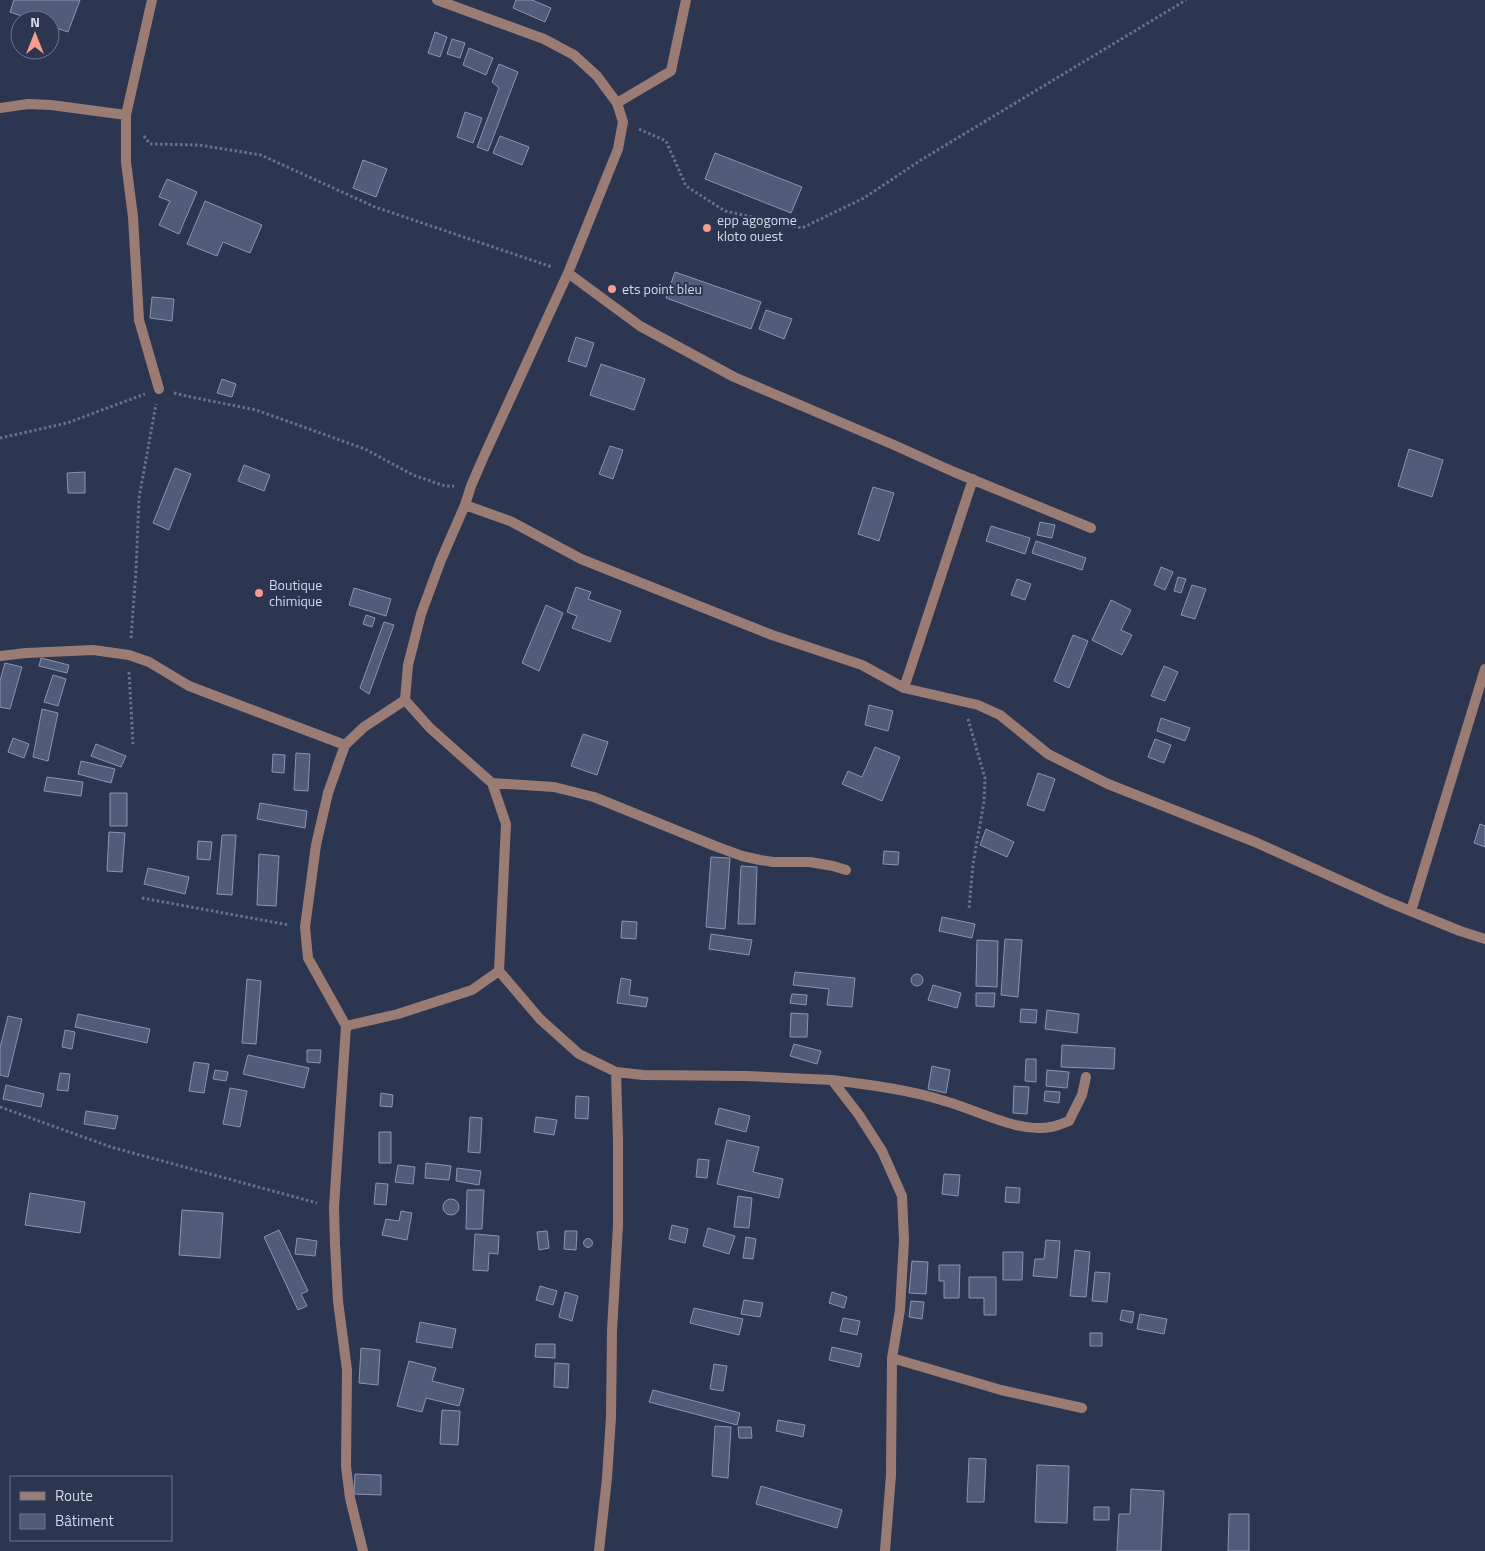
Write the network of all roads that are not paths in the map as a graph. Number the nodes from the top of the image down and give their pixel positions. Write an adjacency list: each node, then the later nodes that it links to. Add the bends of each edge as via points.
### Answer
1 (152, 0): 6 (street)
2 (437, 0): 4 (street, via 544,39 574,55 598,76)
3 (686, 0): 4 (street, via 671,71)
4 (617, 103): 7 (street, via 623,122 618,150)
5 (0, 108): 6 (street, via 51,105)
6 (126, 115): 8 (street, via 126,162 140,320)
7 (568, 273): 9 (street, via 640,326 734,377); 10 (street, via 484,456)
8 (159, 388)
9 (972, 480): 11 (street); 14 (street)
10 (465, 505): 14 (street, via 510,521 581,559 772,635 862,665); 15 (street, via 421,614 408,665)
11 (1091, 528)
12 (0, 656): 16 (street, via 93,650 129,655 149,662 189,686)
13 (1485, 669): 19 (street)
14 (904, 688): 19 (street, via 978,705 1000,715 1048,754 1108,784 1255,842)
15 (405, 700): 16 (street, via 364,726); 17 (street, via 430,728)
16 (346, 745): 22 (street, via 326,802 314,854 304,928 308,958)
17 (492, 782): 18 (street, via 554,787 594,797 742,856 773,862 810,862); 21 (street, via 506,824)
18 (846, 870)
19 (1411, 911): 20 (street)
20 (1485, 939)
21 (500, 971): 22 (street, via 472,990 398,1014); 23 (street, via 540,1019 579,1054)
22 (346, 1026): 28 (street, via 334,1208 338,1301 347,1370 346,1466)
23 (616, 1072): 25 (street); 29 (street, via 618,1224 611,1417)
24 (1086, 1077): 25 (street, via 1082,1096 1069,1121 1051,1127 1032,1128 911,1093)
25 (832, 1080): 26 (street, via 882,1151 902,1196 904,1240 900,1310)
26 (892, 1358): 27 (street, via 1001,1390); 30 (street, via 891,1475)
27 (1082, 1408)
28 (363, 1551)
29 (599, 1551)
30 (885, 1551)

